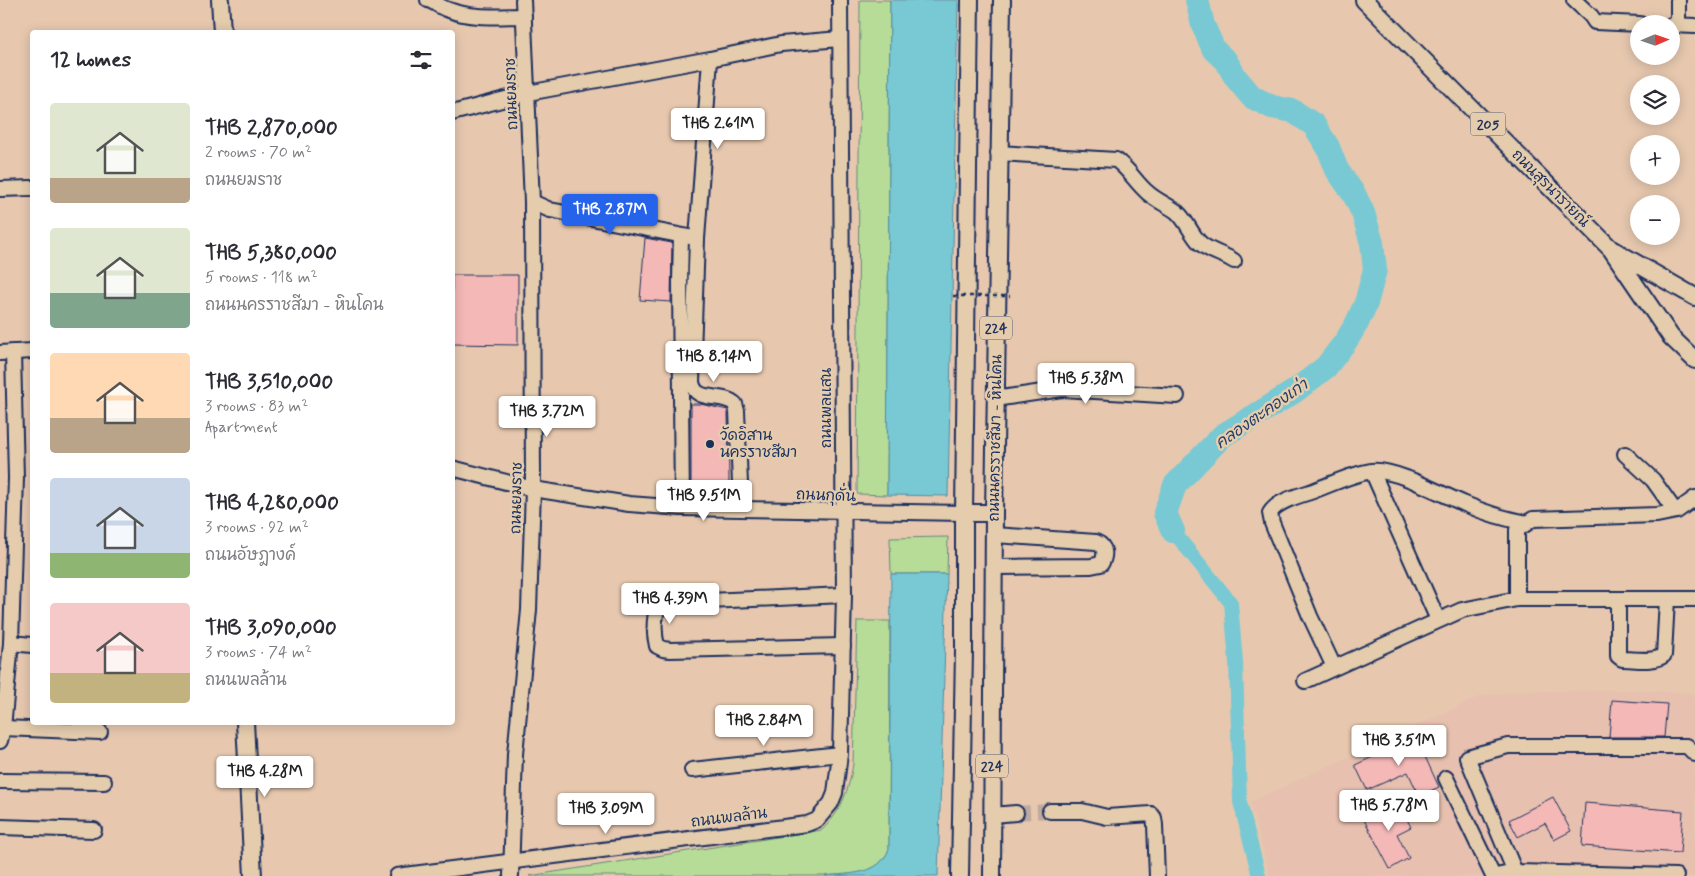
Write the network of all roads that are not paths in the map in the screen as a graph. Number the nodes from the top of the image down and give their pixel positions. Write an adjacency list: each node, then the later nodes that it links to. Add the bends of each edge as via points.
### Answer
1 (220, 0): 15 (main road)
2 (428, 0): 11 (street, via 462,14)
3 (523, 0): 11 (street, ถนนยมราช)
4 (840, 0): 16 (street, ถนนพลแสน)
5 (970, 0): 43 (main road, ถนนนครราชสีมา - หินโคน / 224)
6 (1002, 0): 20 (main road, ถนนนครราชสีมา - หินโคน / 224)
7 (1574, 0): 12 (street, via 1595,22)
8 (1678, 0): 10 (street)
9 (1372, 2): 26 (main road, ถนนสุรนารายณ์ / 205)
10 (1676, 15)
11 (524, 16): 18 (street, ถนนยมราช)
12 (1630, 24)
13 (1680, 25): 14 (street)
14 (1695, 26)
15 (222, 30)
16 (840, 39): 17 (street, via 781,44); 42 (street, ถนนพลแสน)
17 (710, 60): 18 (street); 25 (street)
18 (528, 93): 19 (street); 23 (street, ถนนยมราช)
19 (455, 112)
20 (998, 153): 27 (street, via 1116,160 1146,192 1176,212 1201,244); 33 (main road, ถนนนครราชสีมา - หินโคน / 224)
21 (30, 188): 22 (street)
22 (0, 189)
23 (532, 202): 24 (street, via 550,210); 37 (street, ถนนยมราช)
24 (681, 236): 25 (street); 39 (street)
25 (697, 239): 40 (street, via 693,385 700,395 735,404)
26 (1611, 249): 28 (main road, ถนนสุรนารายณ์ / 205); 31 (main road, ถนนสุรนารายณ์ / 205, via 1671,337)
27 (1234, 261)
28 (1695, 298)
29 (30, 351): 30 (street)
30 (7, 353): 54 (street, via 16,478)
31 (1695, 360)
32 (1177, 396): 33 (street, via 1062,389)
33 (996, 399): 44 (main road, ถนนนครราชสีมา - หินโคน / 224)
34 (1625, 454): 41 (street, via 1653,480)
35 (455, 469): 37 (street, ถนนกุดั่น)
36 (1372, 471): 45 (street, via 1399,477 1466,505); 53 (street); 57 (street, via 1296,497 1270,513)
37 (533, 489): 39 (street, ถนนกุดั่น, via 629,504); 74 (street, ถนนยมราช, via 529,610 515,754)
38 (1695, 498): 41 (street)
39 (682, 508): 40 (street, ถนนกุดั่น)
40 (741, 508): 42 (street, ถนนกุดั่น)
41 (1675, 511): 45 (street, via 1657,516 1533,518)
42 (843, 512): 43 (street, ถนนกุดั่น); 48 (street, ถนนพลแสน)
43 (964, 513): 44 (main road); 79 (main road, ถนนนครราชสีมา - หินโคน / 224)
44 (994, 514): 46 (main road, ถนนนครราชสีมา - หินโคน / 224)
45 (1527, 523): 49 (street, via 1517,530)
46 (994, 535): 47 (main road, ถนนนครราชสีมา - หินโคน / 224); 47 (street, via 1096,542 1103,547 1105,554 1101,564 1091,566)
47 (994, 567): 71 (main road, ถนนนครราชสีมา - หินโคน / 224)
48 (844, 595): 56 (street, ถนนพลแสน); 56 (street, via 663,603 657,610 655,626 658,646 670,650)
49 (1516, 599): 50 (street); 53 (street, via 1462,610)
50 (1618, 599): 51 (street); 51 (street, via 1620,658 1657,659 1666,650)
51 (1667, 599): 52 (street)
52 (1695, 599)
53 (1438, 620): 57 (street)
54 (11, 643): 55 (street); 61 (street)
55 (30, 645)
56 (843, 646): 62 (street, ถนนพลแสน)
57 (1334, 667): 58 (street)
58 (1305, 680)
59 (245, 725): 76 (main road)
60 (100, 732): 61 (street)
61 (2, 734)
62 (840, 754): 64 (street); 69 (street, ถนนพลแสน, via 835,792)
63 (1695, 754): 75 (street, via 1687,746 1508,746 1467,758)
64 (692, 770)
65 (1446, 778): 82 (street)
66 (0, 782): 67 (street)
67 (104, 782)
68 (1050, 811): 81 (street, via 1082,811 1107,817 1151,814 1156,825)
69 (824, 813): 74 (street, ถนนพลล้าน, via 807,824)
70 (1016, 814): 71 (street)
71 (992, 815): 80 (main road, ถนนนครราชสีมา - หินโคน / 224)
72 (0, 827): 73 (street)
73 (94, 830)
74 (511, 861): 77 (street, ถนนพลล้าน); 78 (street, ถนนยมราช)
75 (1515, 872): 82 (street); 83 (street)
76 (253, 876)
77 (397, 876)
78 (511, 876)
79 (960, 876)
80 (992, 876)
81 (1157, 876)
82 (1495, 876)
83 (1676, 876)

